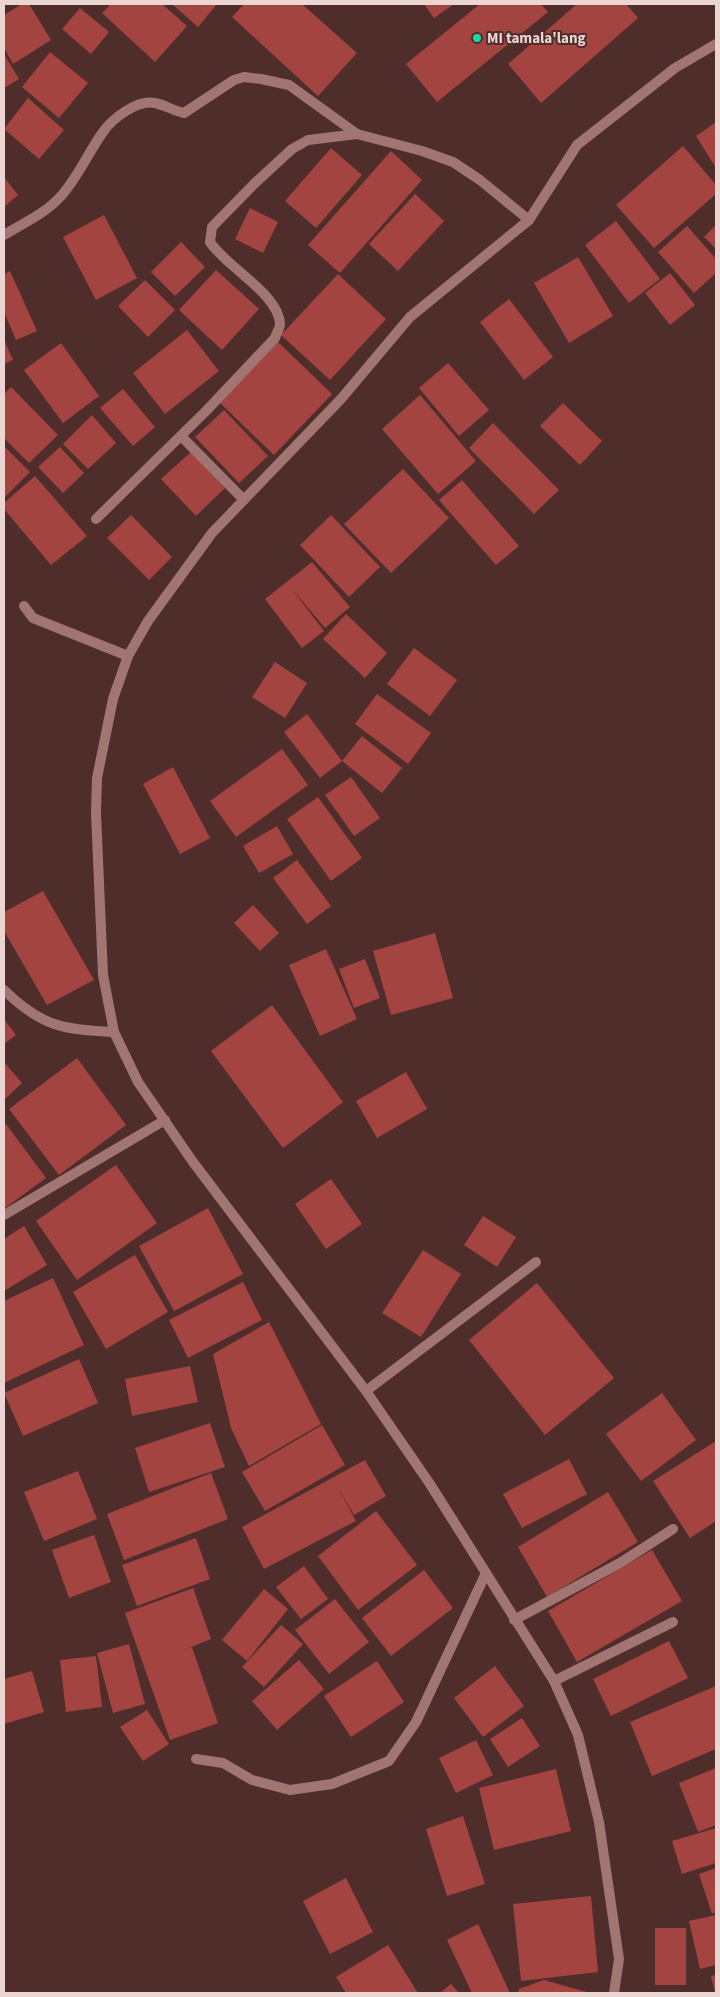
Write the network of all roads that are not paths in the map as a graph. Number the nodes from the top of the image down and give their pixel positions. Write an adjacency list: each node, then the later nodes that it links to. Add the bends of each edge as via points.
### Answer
1 (716, 44): 3 (street, via 675,68 576,145)
2 (357, 134): 3 (street, via 453,162); 4 (street, via 289,85 261,78 234,80 184,113 154,103 138,106 120,115 103,132 60,198 38,216); 5 (street, via 308,140 292,149 212,227 210,242 270,300 280,325 275,338)
3 (529, 220): 6 (street, via 410,317 342,399)
4 (4, 235)
5 (180, 436): 6 (street); 7 (street)
6 (244, 500): 9 (street, via 212,533 148,621)
7 (96, 519)
8 (24, 606): 9 (street, via 33,618)
9 (128, 656): 11 (street, via 113,699 97,778 96,804 103,975)
10 (4, 990): 11 (street, via 36,1018 66,1029)
11 (114, 1032): 12 (street, via 138,1082)
12 (165, 1120): 13 (street); 15 (street, via 193,1162)
13 (4, 1215)
14 (536, 1262): 15 (street)
15 (366, 1391): 17 (street)
16 (673, 1529): 18 (street, via 620,1563)
17 (486, 1573): 18 (street); 21 (street, via 416,1722 389,1761 332,1784 290,1790 252,1780 222,1762)
18 (514, 1620): 20 (street)
19 (673, 1622): 20 (street)
20 (554, 1681): 22 (street, via 578,1735 599,1822 619,1959)
21 (196, 1759)
22 (614, 1993)

